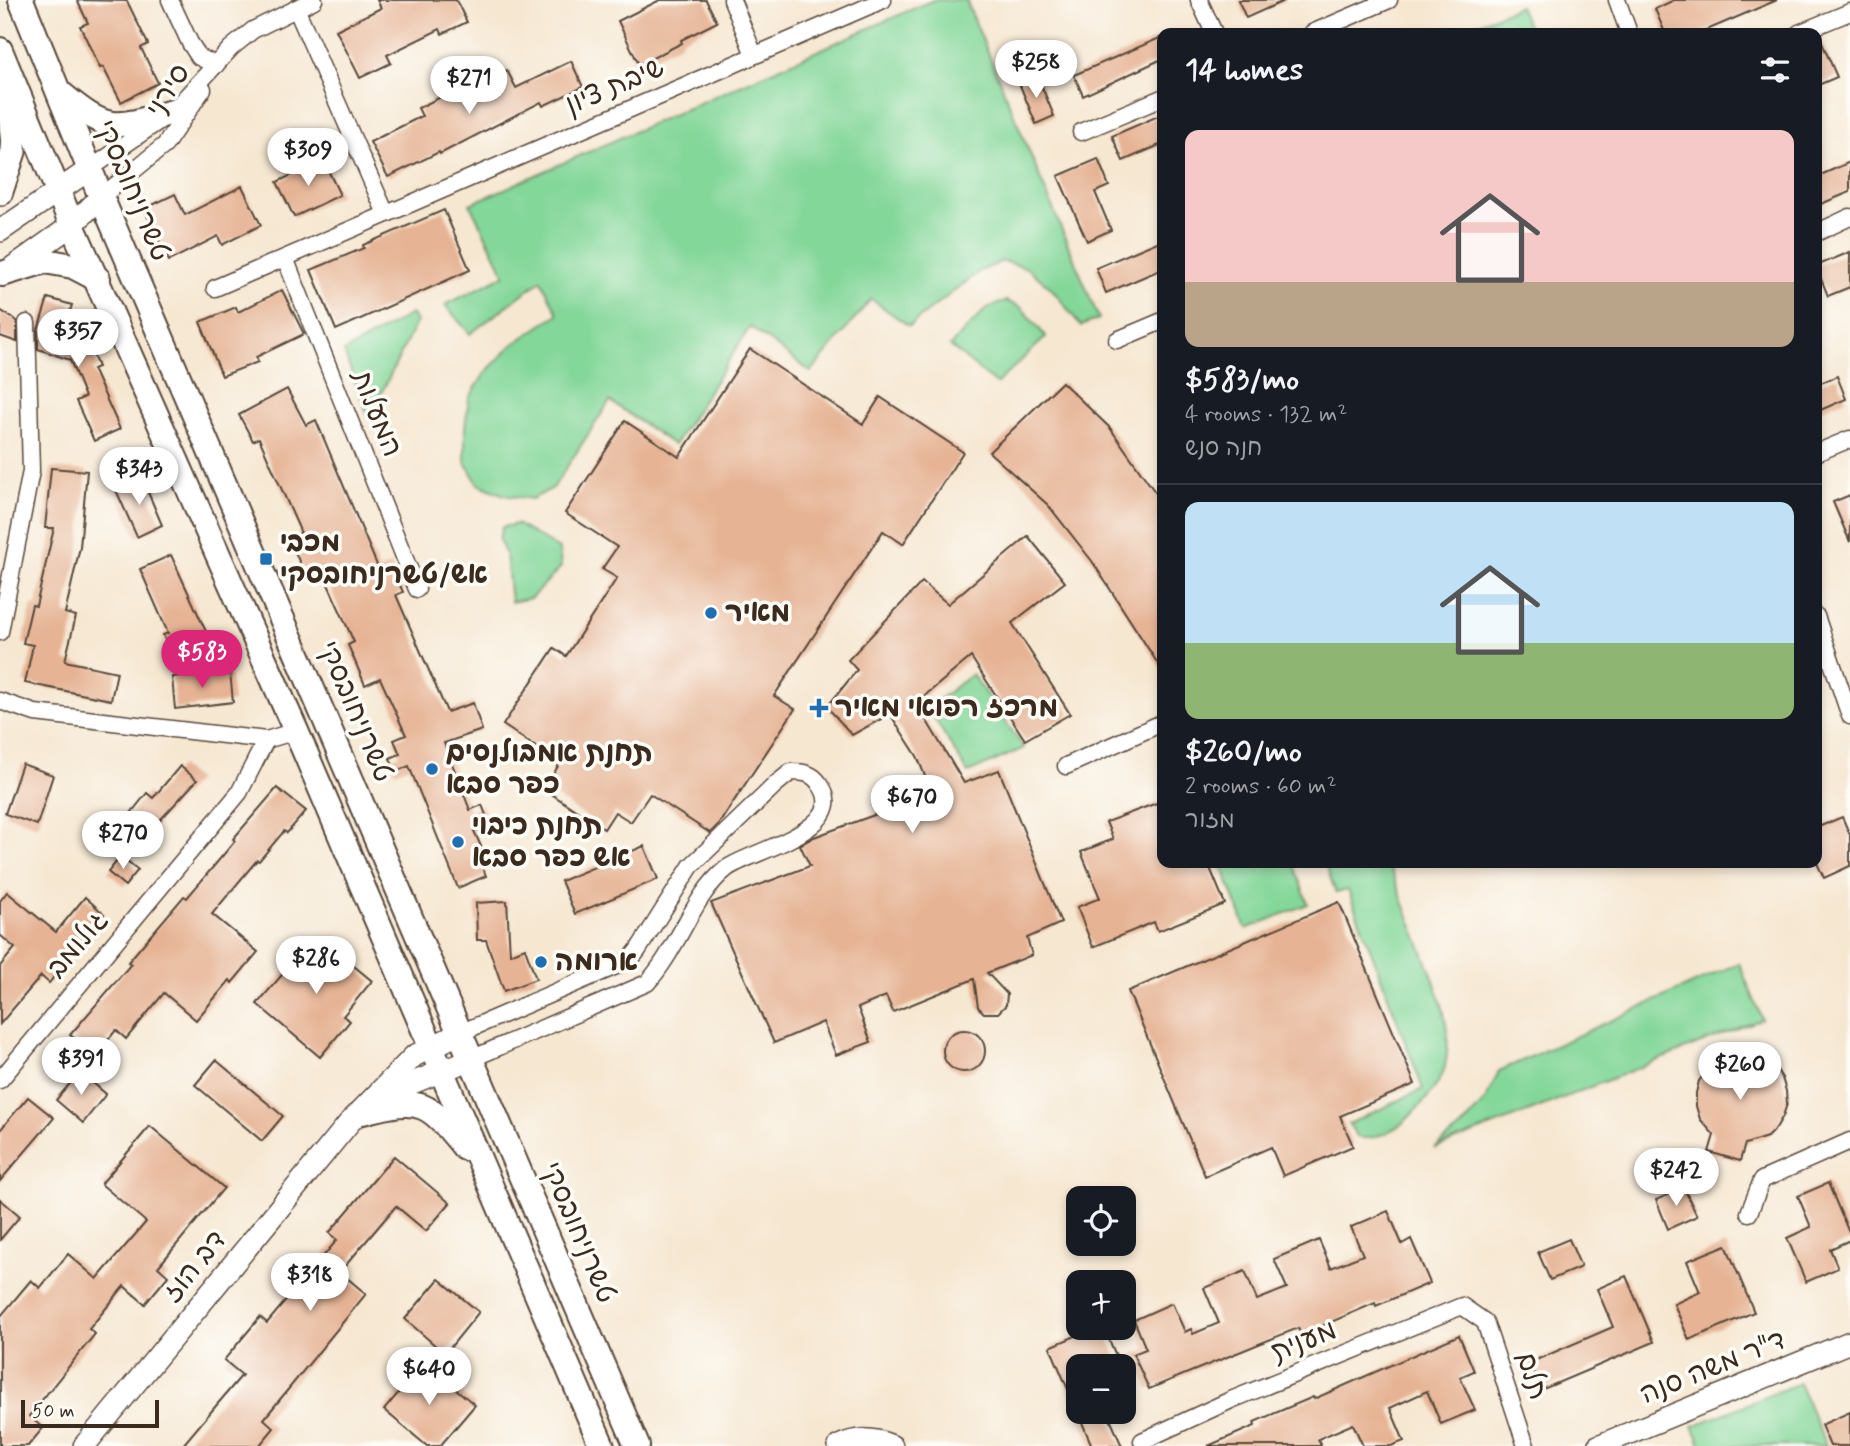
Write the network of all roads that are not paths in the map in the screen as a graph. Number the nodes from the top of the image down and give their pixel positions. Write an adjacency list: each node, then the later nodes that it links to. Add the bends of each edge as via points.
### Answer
1 (21, 0): 18 (main road, טשרניחובסקי)
2 (170, 0): 17 (street, via 199,57)
3 (314, 0): 9 (street, סירני)
4 (732, 0): 15 (street)
5 (883, 0): 15 (street, שיבת ציון)
6 (1199, 0): 11 (street)
7 (1389, 0): 12 (street)
8 (1617, 0): 13 (street)
9 (296, 8): 17 (street, סירני, via 253,30); 26 (street)
10 (1850, 12): 14 (street)
11 (1212, 28)
12 (1324, 28)
13 (1627, 28)
14 (1811, 28)
15 (754, 55): 26 (street, שיבת ציון)
16 (3, 57): 23 (main road); 24 (main road, via 14,150)
17 (216, 65): 20 (street, סירני); 25 (street, סירני, via 165,145)
18 (59, 92): 20 (main road, via 101,122 121,126); 22 (main road, טשרניחובסקי)
19 (1157, 100): 21 (street)
20 (172, 112): 22 (street, סירני)
21 (1081, 132)
22 (90, 169): 23 (street); 25 (main road, טשרניחובסקי)
23 (58, 189): 28 (main road); 30 (street)
24 (0, 193)
25 (102, 197): 28 (street); 49 (main road, טשרניחובסקי)
26 (386, 214): 31 (street, שיבת ציון)
27 (1850, 217): 29 (street)
28 (72, 225): 32 (street); 33 (main road)
29 (1822, 230)
30 (0, 231)
31 (285, 258): 34 (street, שיבת ציון); 40 (street, המעלות)
32 (1, 275): 33 (main road, via 45,261 73,266)
33 (97, 279): 46 (main road)
34 (215, 288)
35 (27, 323): 41 (street, via 30,471)
36 (1157, 323): 37 (street)
37 (1117, 340)
38 (1850, 439): 39 (street)
39 (1822, 451)
40 (417, 589)
41 (0, 632)
42 (1822, 634): 44 (street)
43 (0, 701): 47 (street, via 35,713)
44 (1850, 716)
45 (1157, 725): 48 (street)
46 (296, 731): 47 (street); 50 (main road)
47 (266, 740): 53 (street, גולומב, via 239,793)
48 (1066, 765)
49 (460, 1033): 50 (street, דב הוז); 51 (main road, טשרניחובסקי); 51 (street, via 630,960 691,866 776,784 791,772 806,772 819,782 824,808 815,823 796,837 726,868 647,983)
50 (431, 1047): 52 (main road); 54 (street, דב הוז, via 414,1056)
51 (471, 1059): 52 (street, דב הוז); 61 (main road, טשרניחובסקי)
52 (442, 1072): 54 (street, דב הוז, via 393,1091); 56 (main road)
53 (0, 1080)
54 (356, 1118): 56 (main road, via 394,1104 427,1107); 62 (street, דב הוז)
55 (1850, 1141): 57 (street, via 1762,1180)
56 (484, 1171): 63 (main road)
57 (1749, 1213)
58 (1485, 1322): 60 (street, מענית, via 1462,1306); 66 (street, תלם)
59 (1850, 1342): 67 (street, ד"ר משה סנה)
60 (1142, 1441)
61 (637, 1444)
62 (84, 1446)
63 (601, 1446)
64 (839, 1446): 65 (street, via 870,1438)
65 (892, 1446)
66 (1526, 1446)
67 (1598, 1446)

